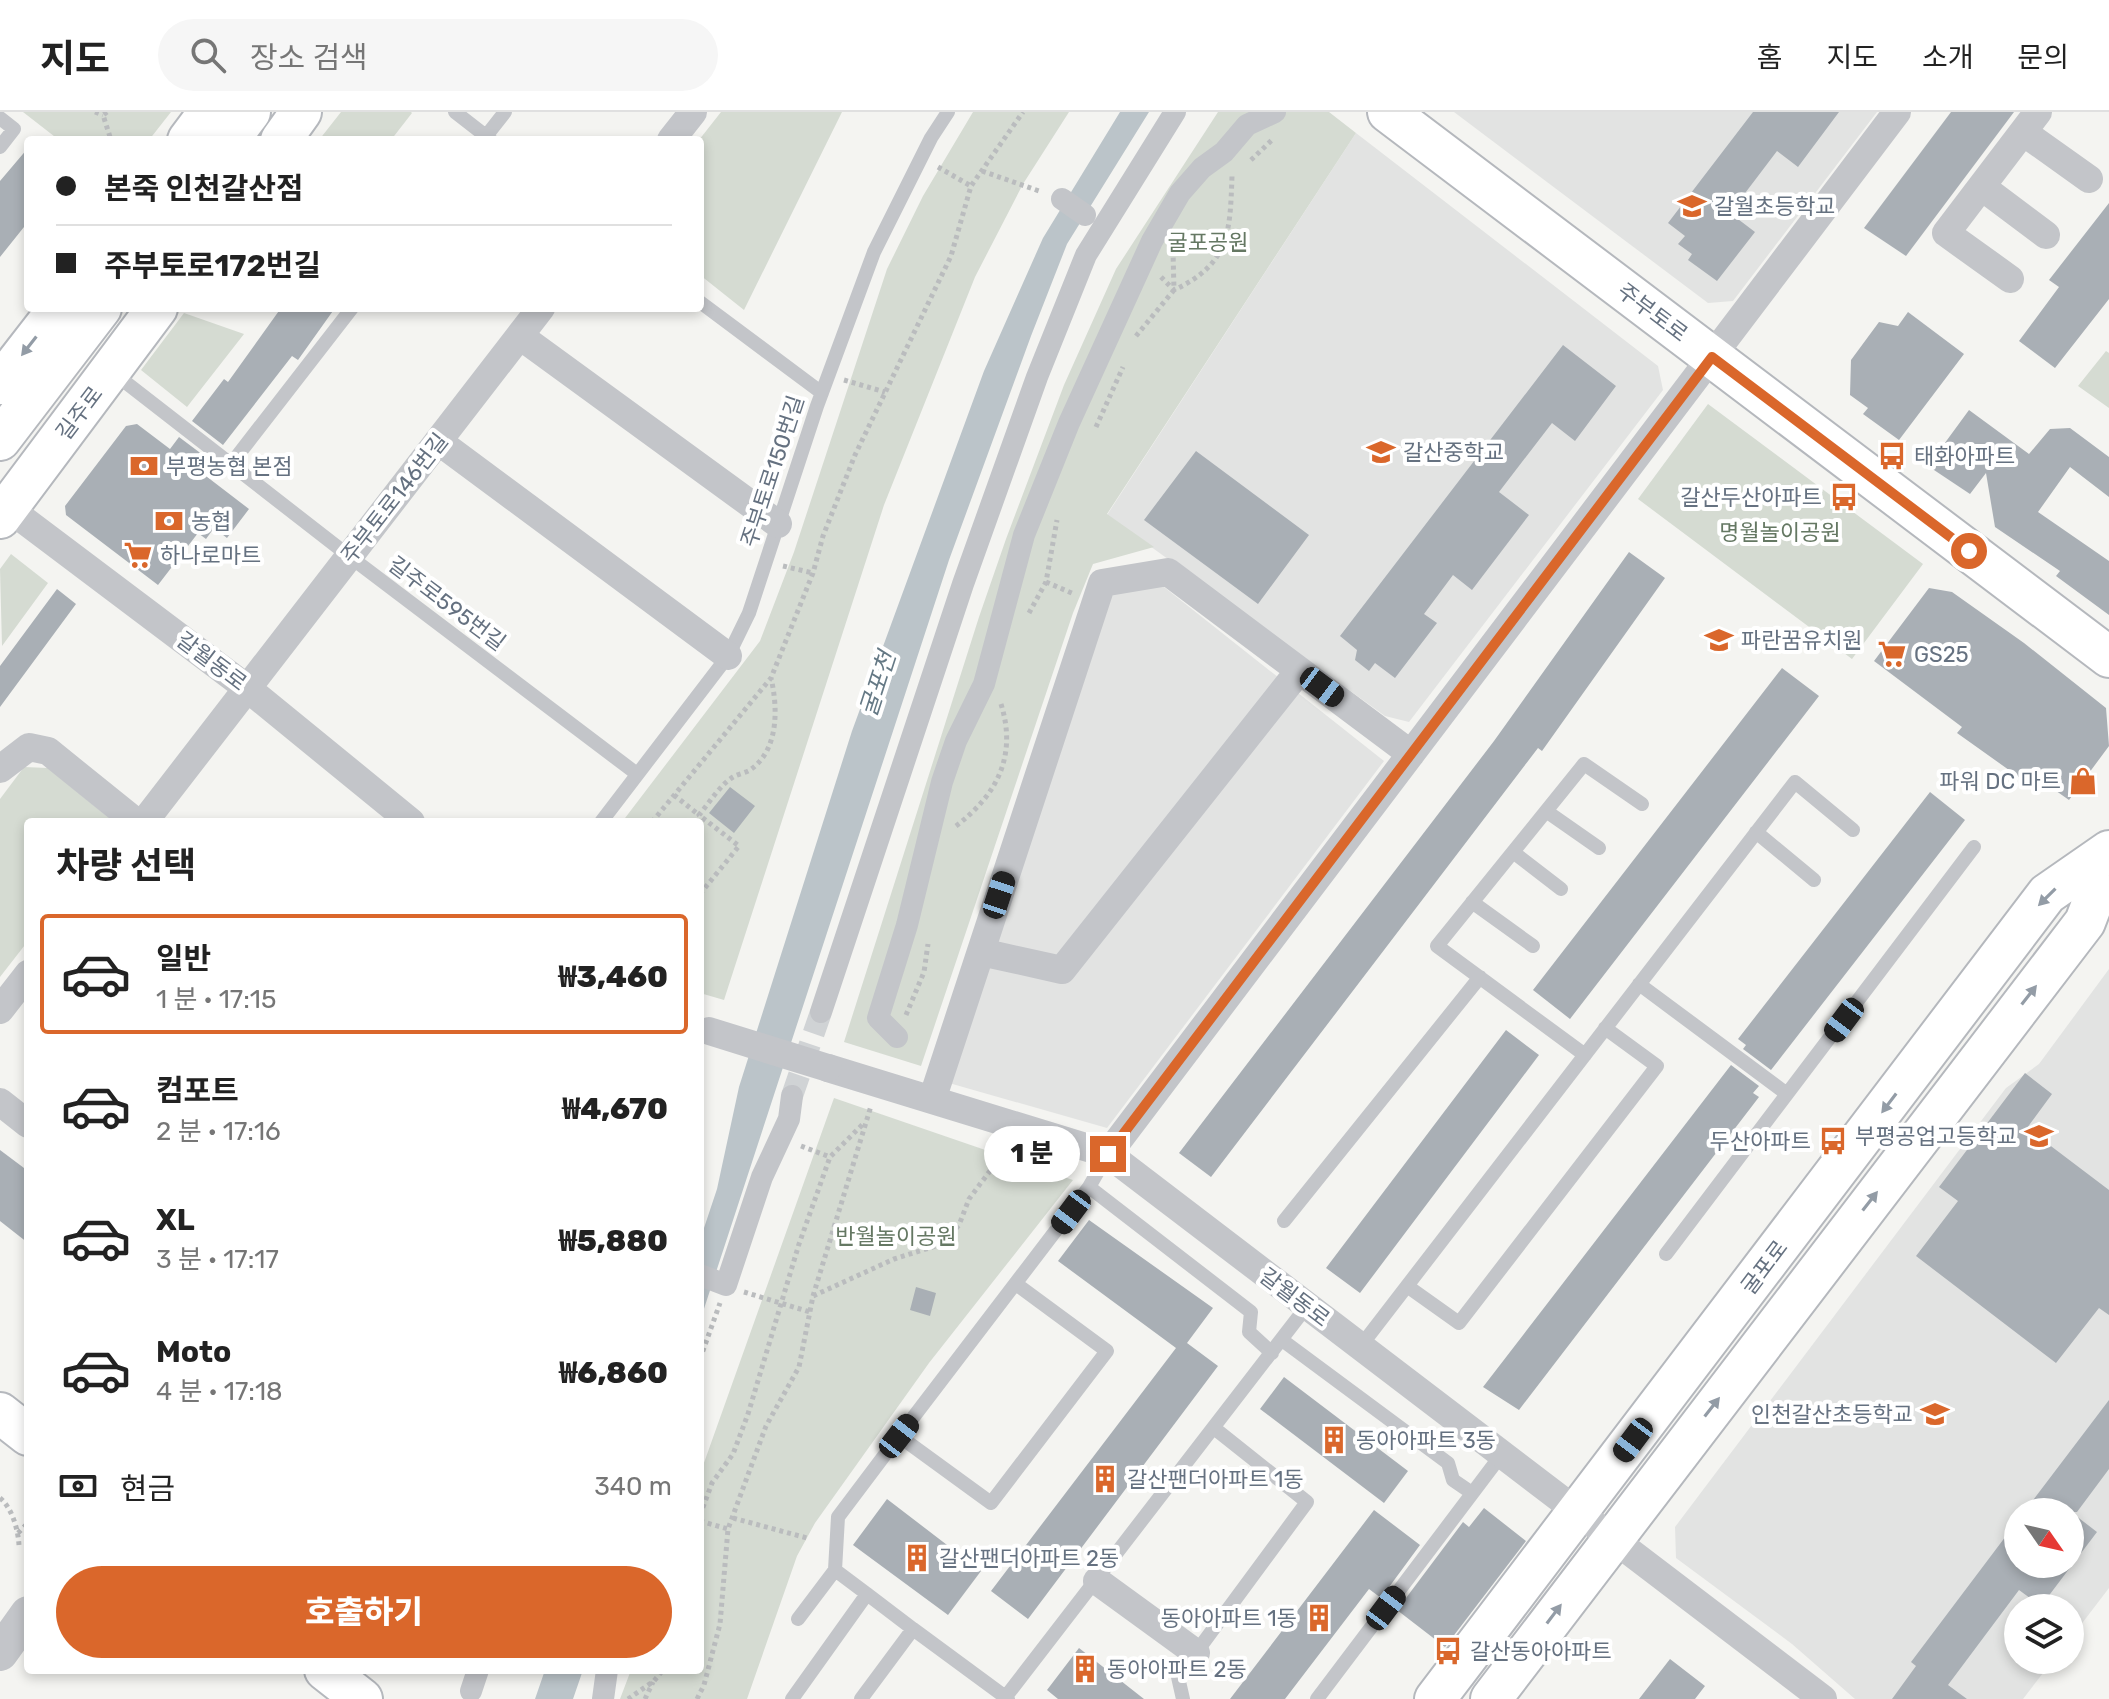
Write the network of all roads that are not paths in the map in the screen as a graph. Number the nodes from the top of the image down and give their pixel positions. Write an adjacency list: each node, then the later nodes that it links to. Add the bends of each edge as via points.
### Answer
1 (209, 112): 14 (main road)
2 (250, 112): 15 (main road)
3 (301, 112): 16 (main road)
4 (455, 112): 17 (lane)
5 (505, 112): 18 (lane)
6 (693, 112): 19 (street)
7 (948, 112): 37 (lane, 주부토로150번길, via 874,252)
8 (1175, 112): 73 (street, via 1086,255 1037,377 967,570)
9 (1388, 112): 34 (main road, 주부토로)
10 (1897, 112): 34 (street)
11 (0, 118): 20 (lane, via 14,129)
12 (2030, 122): 21 (street); 22 (street)
13 (1276, 123): 76 (street, via 1247,125 1180,193 1099,354 1056,482 1024,535 984,684 942,782 878,1018)
14 (191, 136)
15 (232, 136)
16 (284, 136)
17 (483, 136)
18 (488, 136)
19 (674, 136)
20 (0, 147)
21 (2089, 179)
22 (1982, 187): 25 (street); 26 (street, via 1946,233)
23 (1062, 199): 24 (street)
24 (1085, 215)
25 (2046, 235)
26 (2010, 279)
27 (704, 305): 37 (lane)
28 (56, 312): 36 (main road, one-way to 36)
29 (98, 312): 38 (main road, 길주로)
30 (154, 312): 35 (main road, 길주로)
31 (349, 312): 40 (lane)
32 (538, 312): 33 (street, 주부토로146번길)
33 (520, 336): 39 (street, 주부토로146번길); 42 (street)
34 (1712, 357): 45 (main road, 주부토로); 48 (street)
35 (111, 370): 40 (lane, 길주로595번길); 41 (main road, 길주로)
36 (0, 384)
37 (822, 393): 42 (lane, 주부토로150번길)
38 (0, 440)
39 (438, 441): 43 (street, 주부토로146번길); 44 (street)
40 (231, 464): 43 (lane, 길주로595번길)
41 (4, 513): 47 (street, 갈월동로)
42 (778, 524): 44 (lane, 주부토로150번길, via 749,613)
43 (349, 556): 47 (street, 주부토로146번길); 50 (lane, 길주로595번길)
44 (728, 656): 50 (lane, 주부토로150번길)
45 (2109, 657)
46 (1299, 671): 48 (street); 68 (street, via 1062,970); 68 (street, via 1168,572 1102,583)
47 (247, 688): 54 (street, 주부토로146번길); 55 (street, 갈월동로)
48 (1411, 754): 83 (street)
49 (0, 769): 53 (street, via 29,747 48,751)
50 (637, 774): 56 (lane, 주부토로150번길)
51 (1642, 804): 52 (lane, via 1584,764)
52 (1546, 811): 60 (lane); 62 (lane)
53 (131, 818)
54 (147, 818)
55 (406, 818)
56 (604, 818)
57 (1853, 830): 58 (lane, via 1795,782)
58 (1756, 832): 64 (lane); 71 (lane)
59 (1974, 847): 78 (lane)
60 (1599, 848)
61 (2109, 851): 100 (main road, 굴포로, one-way to 100, via 2047,894)
62 (1513, 852): 65 (lane); 66 (lane)
63 (2109, 859): 101 (main road, 굴포로, one-way to 63, via 2085,922)
64 (1814, 880)
65 (1561, 889)
66 (1472, 902): 67 (lane); 69 (lane, via 1437,946)
67 (1533, 946)
68 (981, 952): 80 (street)
69 (1480, 977): 77 (lane); 85 (lane)
70 (24, 979): 72 (street)
71 (1639, 984): 74 (lane); 78 (lane)
72 (0, 1010)
73 (821, 1012)
74 (1605, 1028): 77 (lane); 89 (lane, via 1657,1066 1459,1323)
75 (704, 1029): 80 (street, 갈월동로, bridge)
76 (897, 1037)
77 (1585, 1055): 89 (lane)
78 (1787, 1094): 86 (lane)
79 (792, 1096): 87 (street, via 789,1119 762,1177 726,1285)
80 (932, 1100): 83 (street, 갈월동로)
81 (0, 1102): 82 (street)
82 (24, 1121)
83 (1108, 1154): 84 (lane); 90 (street, 갈월동로)
84 (1089, 1187): 88 (lane); 93 (lane, via 1251,1312 1249,1332)
85 (1284, 1221)
86 (1666, 1254)
87 (704, 1277)
88 (1016, 1284): 97 (lane); 97 (lane, via 1107,1351 1009,1480 991,1503)
89 (1407, 1286): 92 (lane)
90 (1307, 1306): 91 (lane); 92 (street, 갈월동로)
91 (1282, 1340): 93 (lane); 99 (lane, via 1448,1463 1453,1480)
92 (1360, 1347): 98 (street, 갈월동로)
93 (1272, 1353): 95 (lane)
94 (0, 1413): 96 (main road)
95 (1214, 1428): 103 (lane); 109 (lane, via 1307,1502)
96 (24, 1432)
97 (899, 1436): 102 (lane, via 838,1517)
98 (1502, 1454): 99 (lane); 100 (street, 갈월동로)
99 (1472, 1493): 118 (lane)
100 (1578, 1512): 101 (street, 갈월동로); 119 (main road, 굴포로)
101 (1612, 1538): 120 (main road, 굴포로, one-way to 101); 121 (street, 갈월동로)
102 (835, 1570): 104 (lane); 105 (lane)
103 (1097, 1581): 109 (street); 112 (lane)
104 (867, 1594): 107 (lane); 115 (lane)
105 (798, 1619)
106 (24, 1620): 108 (street)
107 (913, 1629): 112 (lane); 116 (lane)
108 (0, 1653)
109 (1196, 1653): 117 (lane, via 1178,1677)
110 (330, 1674): 113 (main road)
111 (606, 1674): 114 (street)
112 (1006, 1698)
113 (362, 1699)
114 (603, 1699)
115 (792, 1699)
116 (861, 1699)
117 (1183, 1699)
118 (1317, 1699)
119 (1435, 1699)
120 (1491, 1699)
121 (1823, 1699)

